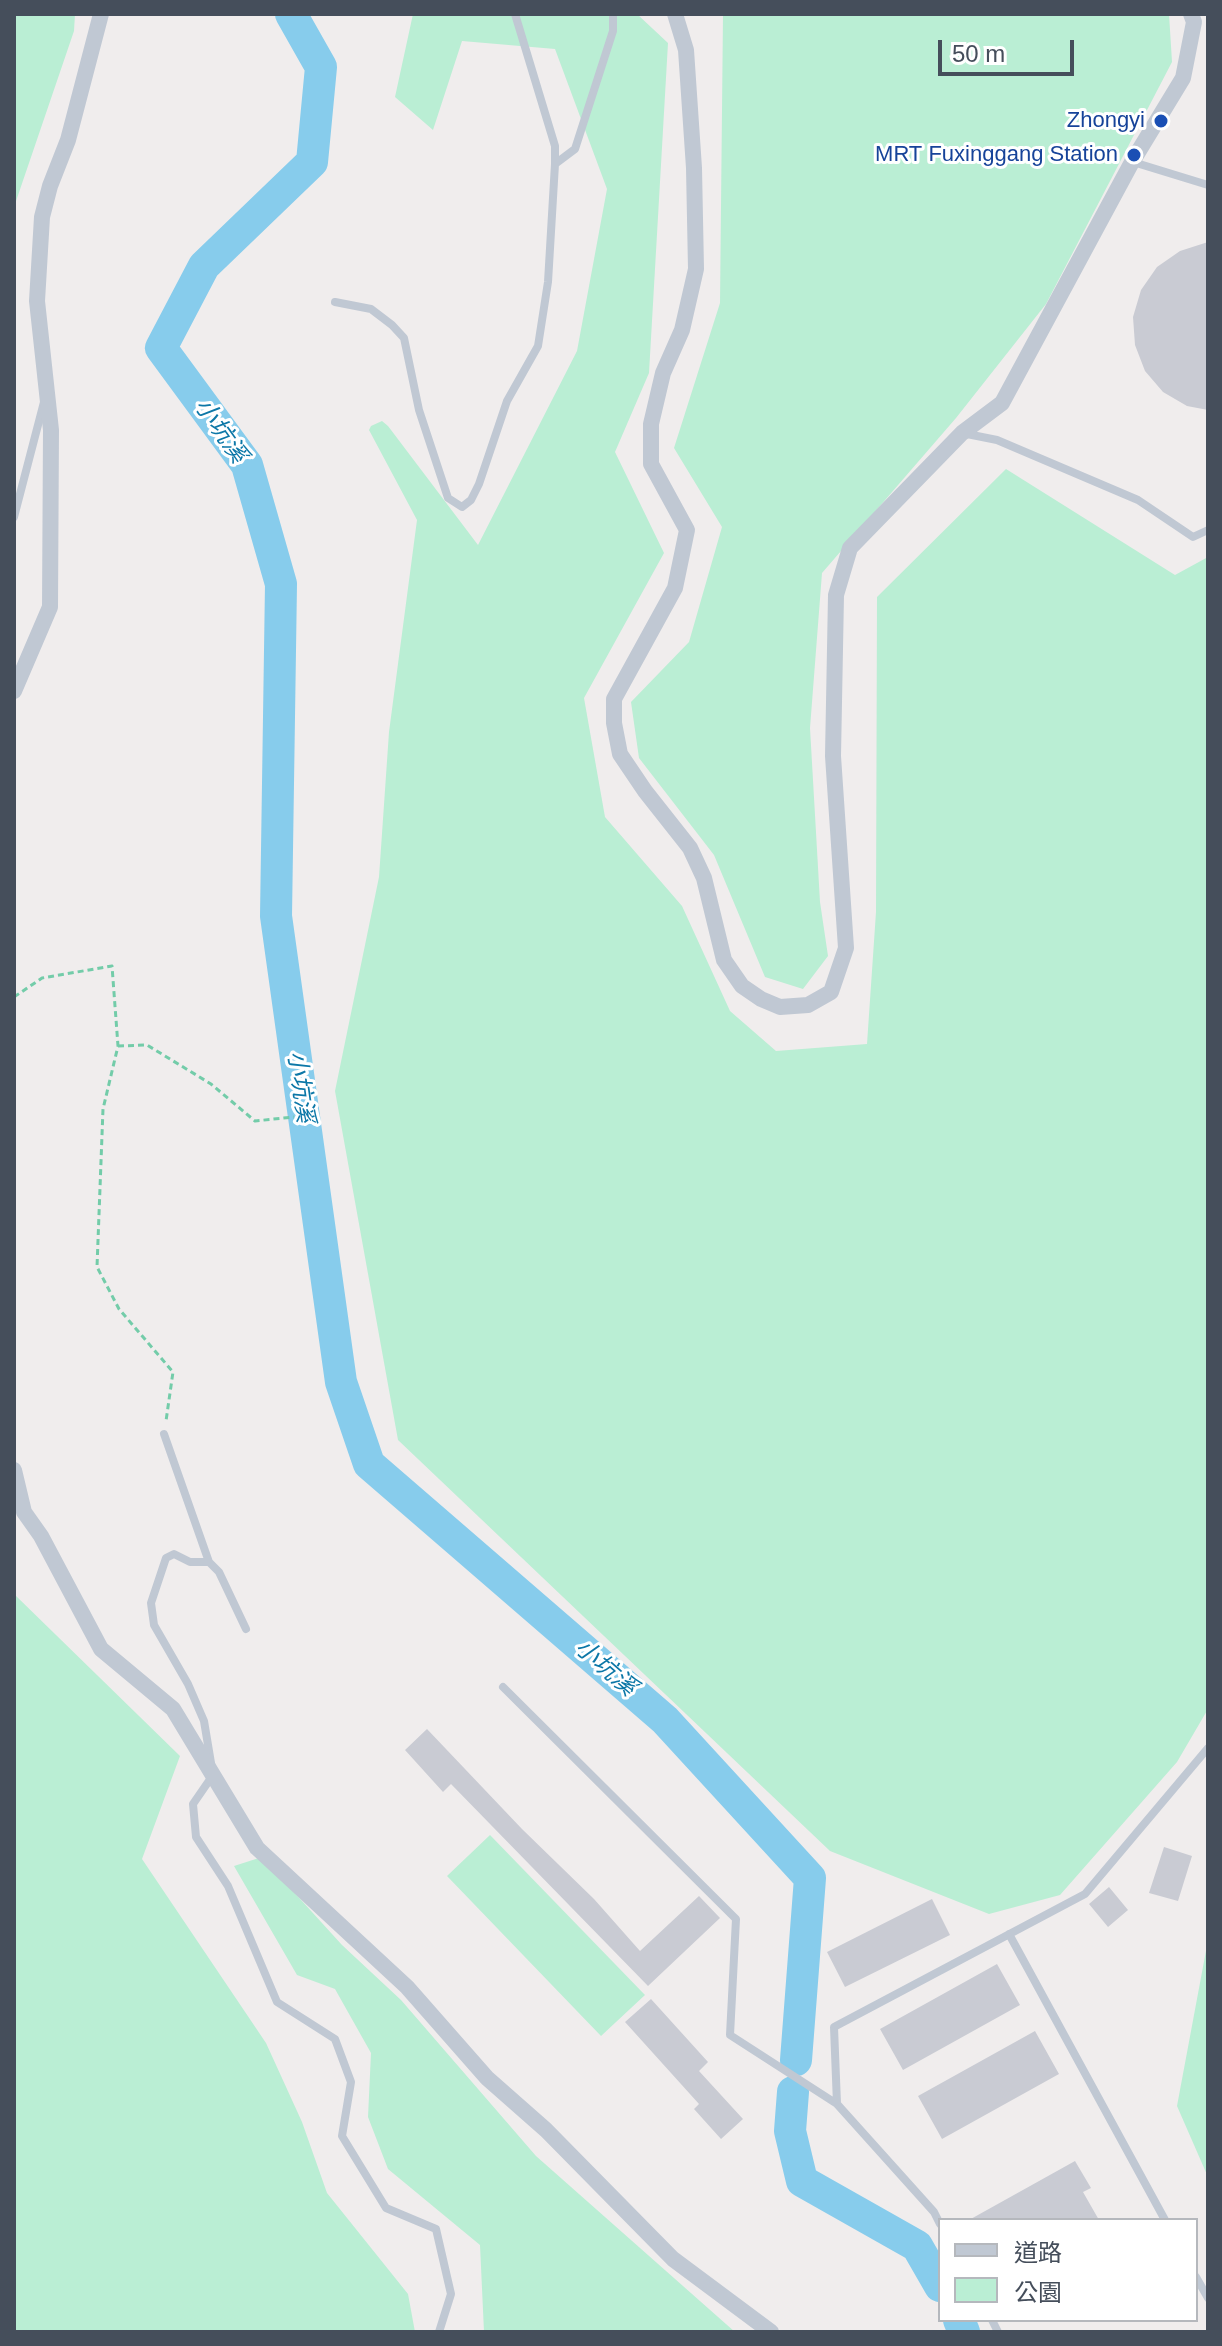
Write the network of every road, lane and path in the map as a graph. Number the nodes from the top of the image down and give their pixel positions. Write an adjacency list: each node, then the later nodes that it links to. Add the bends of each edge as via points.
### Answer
1 (101, 14): 10 (street, via 42,217 37,301)
2 (515, 14): 7 (lane, via 555,146)
3 (613, 14): 7 (lane, via 613,31 575,149)
4 (675, 14): 11 (street, via 686,50 696,269 651,424 651,464 687,530 675,588 614,699 614,723 620,754 695,858 724,960 742,986 780,1007 808,1005 831,992 846,948 833,756 836,595 850,548)
5 (1191, 14): 6 (street, via 1183,78)
6 (1132, 162): 8 (lane); 11 (street, via 1002,403)
7 (555, 164): 9 (lane, via 548,282 538,346 507,401 479,484 462,507 448,498 419,410 404,338 371,309)
8 (1208, 185)
9 (335, 302)
10 (47, 389): 12 (lane); 14 (street, via 50,607)
11 (962, 433): 13 (lane, via 997,440 1138,500 1193,537)
12 (14, 517)
13 (1208, 530)
14 (14, 691)
15 (14, 997): 16 (path, via 42,978 112,966)
16 (118, 1046): 17 (path, via 147,1045 211,1084 255,1121); 18 (path, via 103,1109 97,1267 119,1309 173,1372)
17 (294, 1117)
18 (164, 1434): 20 (lane)
19 (14, 1470): 24 (street, via 24,1512 101,1649 173,1709)
20 (209, 1562): 21 (lane); 24 (lane, via 190,1562 174,1554 166,1558 151,1603 154,1625 204,1721)
21 (246, 1629)
22 (503, 1687): 26 (lane, via 736,1919 730,2035)
23 (1208, 1748): 25 (lane, via 1085,1894)
24 (213, 1775): 31 (lane, via 193,1804 196,1837 228,1886 277,2002 335,2039 351,2082 342,2136 356,2160 386,2208 436,2229 451,2294); 32 (street, via 257,1848 407,1987 487,2078 673,2259)
25 (1009, 1934): 26 (lane, via 834,2027); 27 (lane)
26 (837, 2104): 28 (lane)
27 (1164, 2218)
28 (938, 2220)
29 (1198, 2280): 30 (lane)
30 (1208, 2298)
31 (439, 2332)
32 (771, 2332)

